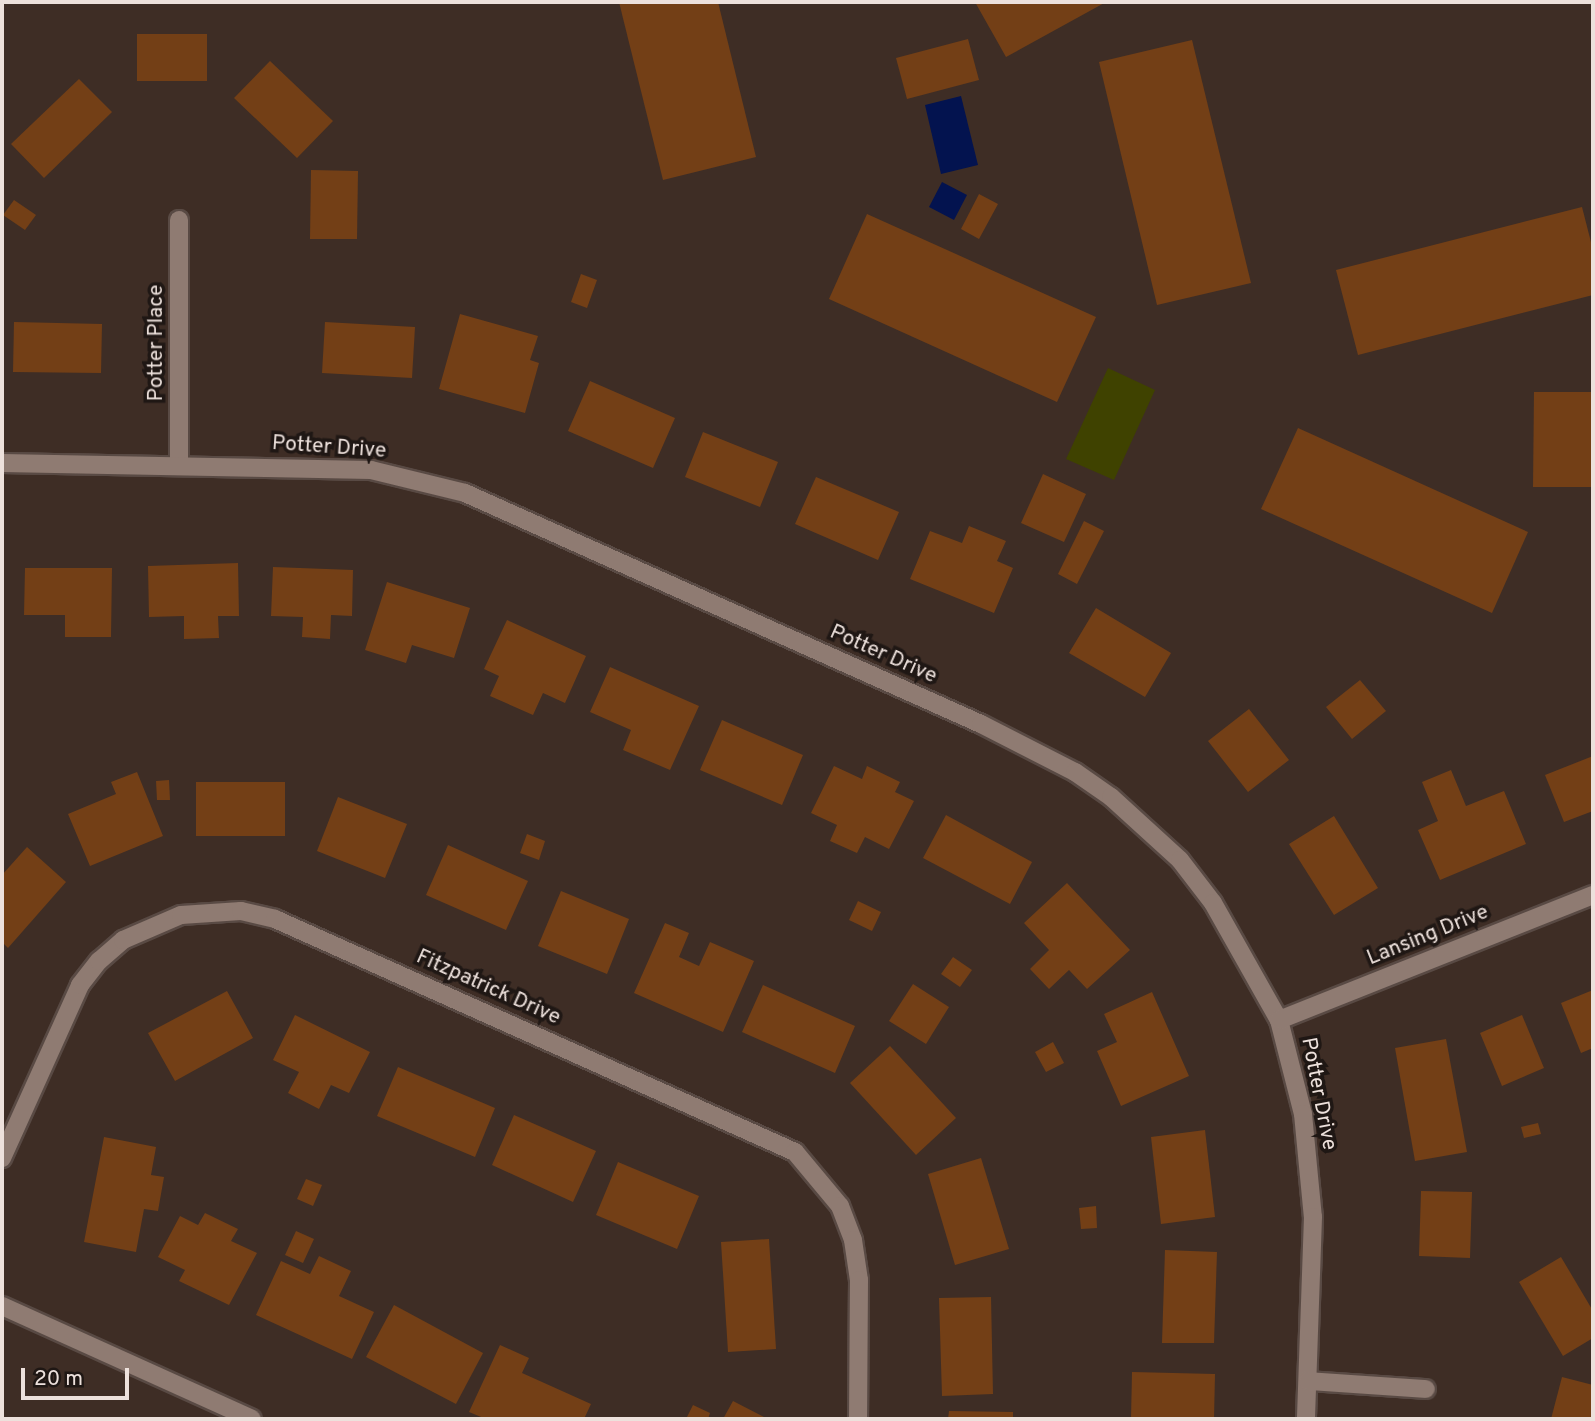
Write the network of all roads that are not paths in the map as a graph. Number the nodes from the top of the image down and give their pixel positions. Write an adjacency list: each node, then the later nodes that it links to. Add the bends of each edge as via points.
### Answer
1 (179, 220): 3 (street, Potter Place)
2 (2, 463): 3 (street, Potter Drive)
3 (179, 466): 5 (street, Potter Drive, via 371,470 465,493 1029,747 1111,797 1180,860 1240,944)
4 (1593, 895): 5 (street, Lansing Drive)
5 (1279, 1020): 8 (street, Potter Drive, via 1303,1114 1312,1206)
6 (2, 1158): 11 (street, Fitzpatrick Drive, via 80,985 99,961 123,940 181,915 241,911 275,919 795,1152 841,1206 853,1240 859,1280)
7 (2, 1306): 10 (street)
8 (1308, 1381): 9 (street); 12 (street, Potter Drive)
9 (1426, 1389)
10 (252, 1419)
11 (858, 1419)
12 (1306, 1419)

